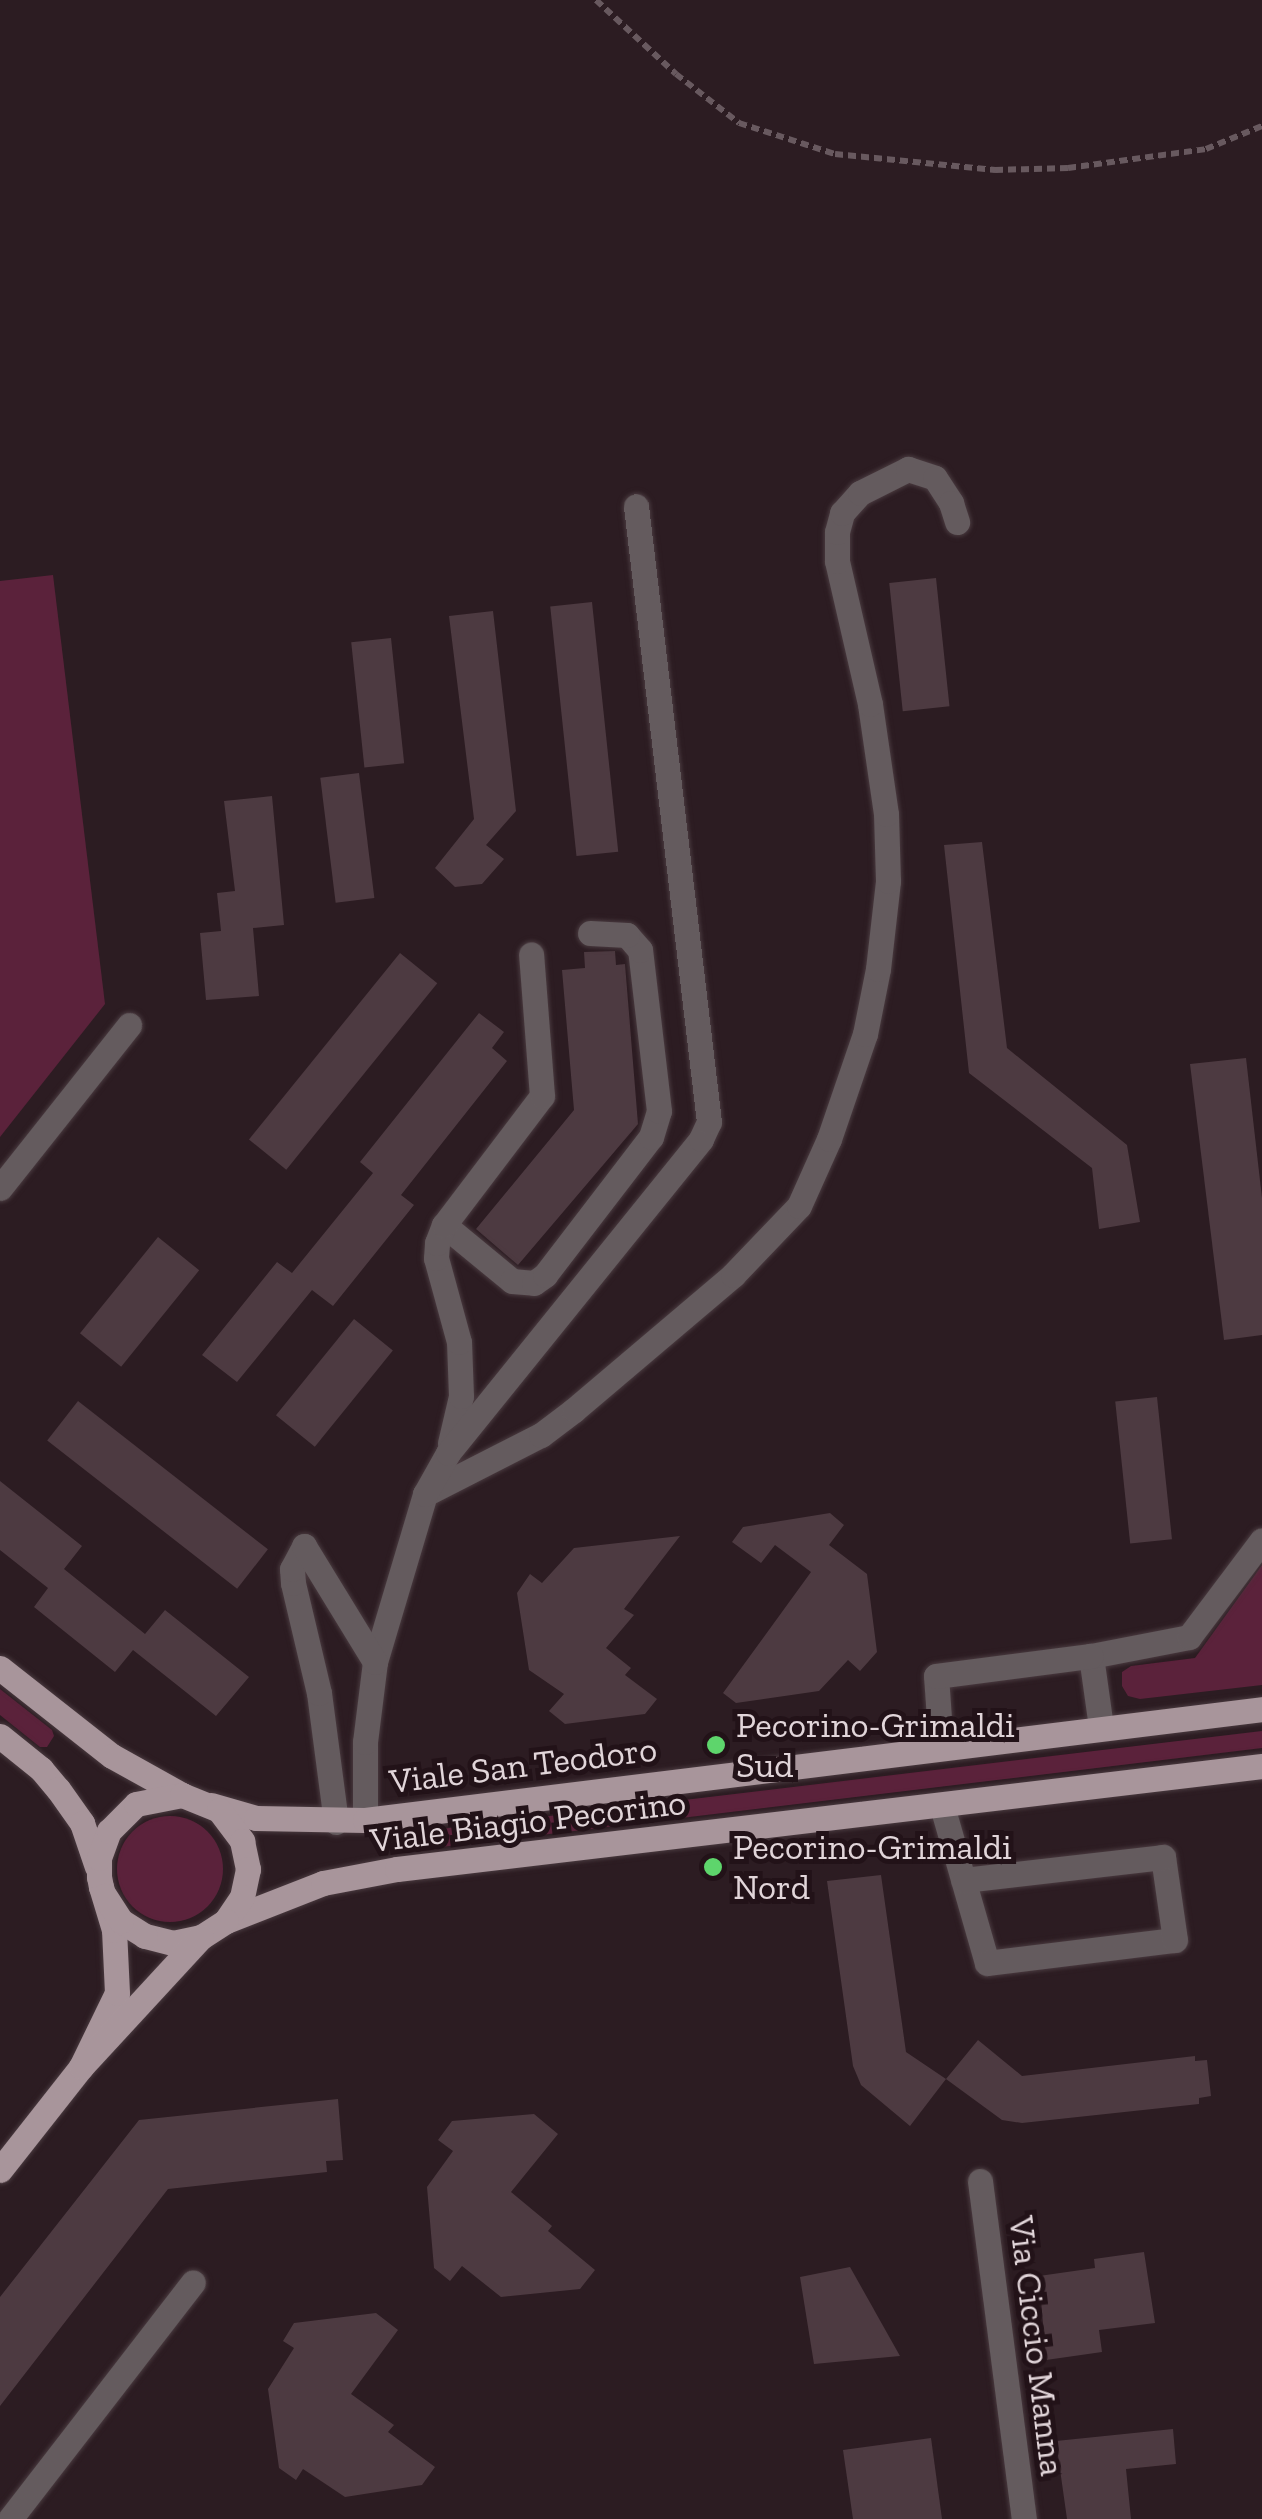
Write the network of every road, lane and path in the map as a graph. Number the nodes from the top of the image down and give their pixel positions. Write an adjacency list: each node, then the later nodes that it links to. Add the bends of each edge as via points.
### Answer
1 (596, 0): 2 (path, via 739,124 834,154 995,170 1068,168 1206,149)
2 (1262, 126)
3 (636, 506): 10 (street, via 709,1122 702,1139)
4 (957, 522): 11 (street, via 935,478 908,469 860,493 842,513 837,532 837,561 870,704 888,880 865,1034 799,1206 733,1274 574,1410 540,1435)
5 (590, 933): 9 (street, via 627,935 640,950 657,1125 534,1283 512,1281)
6 (532, 954): 9 (street, via 542,1096)
7 (130, 1025): 8 (street)
8 (0, 1188)
9 (444, 1225): 10 (street, via 436,1258 460,1342 461,1396)
10 (448, 1453): 11 (street)
11 (424, 1494): 14 (street)
12 (1262, 1540): 13 (street, via 1189,1637)
13 (1092, 1656): 17 (street); 19 (street, via 936,1676)
14 (374, 1662): 24 (street); 25 (street, via 304,1546 292,1583 319,1693)
15 (0, 1668): 21 (main road, via 112,1756)
16 (1262, 1709): 17 (main road, Viale San Teodoro)
17 (1101, 1728): 19 (main road, Viale San Teodoro)
18 (0, 1736): 27 (main road, via 41,1769 82,1823)
19 (941, 1748): 24 (main road, Viale San Teodoro)
20 (1262, 1766): 23 (main road, Viale Biagio Pecorino)
21 (182, 1795): 22 (main road); 27 (main road, via 145,1800 121,1816 105,1840)
22 (211, 1805): 25 (main road, Viale San Teodoro, via 256,1818); 28 (main road, via 233,1824 247,1859 245,1888)
23 (942, 1806): 26 (street); 28 (main road, Viale Biagio Pecorino, via 396,1868 323,1883)
24 (364, 1820): 25 (main road, Viale San Teodoro)
25 (336, 1822)
26 (963, 1880): 26 (street, via 987,1963 1174,1940 1163,1856)
27 (102, 1887): 29 (main road, via 120,1920 144,1936 173,1943); 30 (main road, via 114,1930 117,1993)
28 (226, 1920): 29 (main road)
29 (202, 1937): 30 (main road)
30 (81, 2067): 31 (main road)
31 (3, 2163)
32 (980, 2181): 35 (street, Via Ciccio Manna)
33 (193, 2282): 34 (street)
34 (10, 2519)
35 (1024, 2519)

